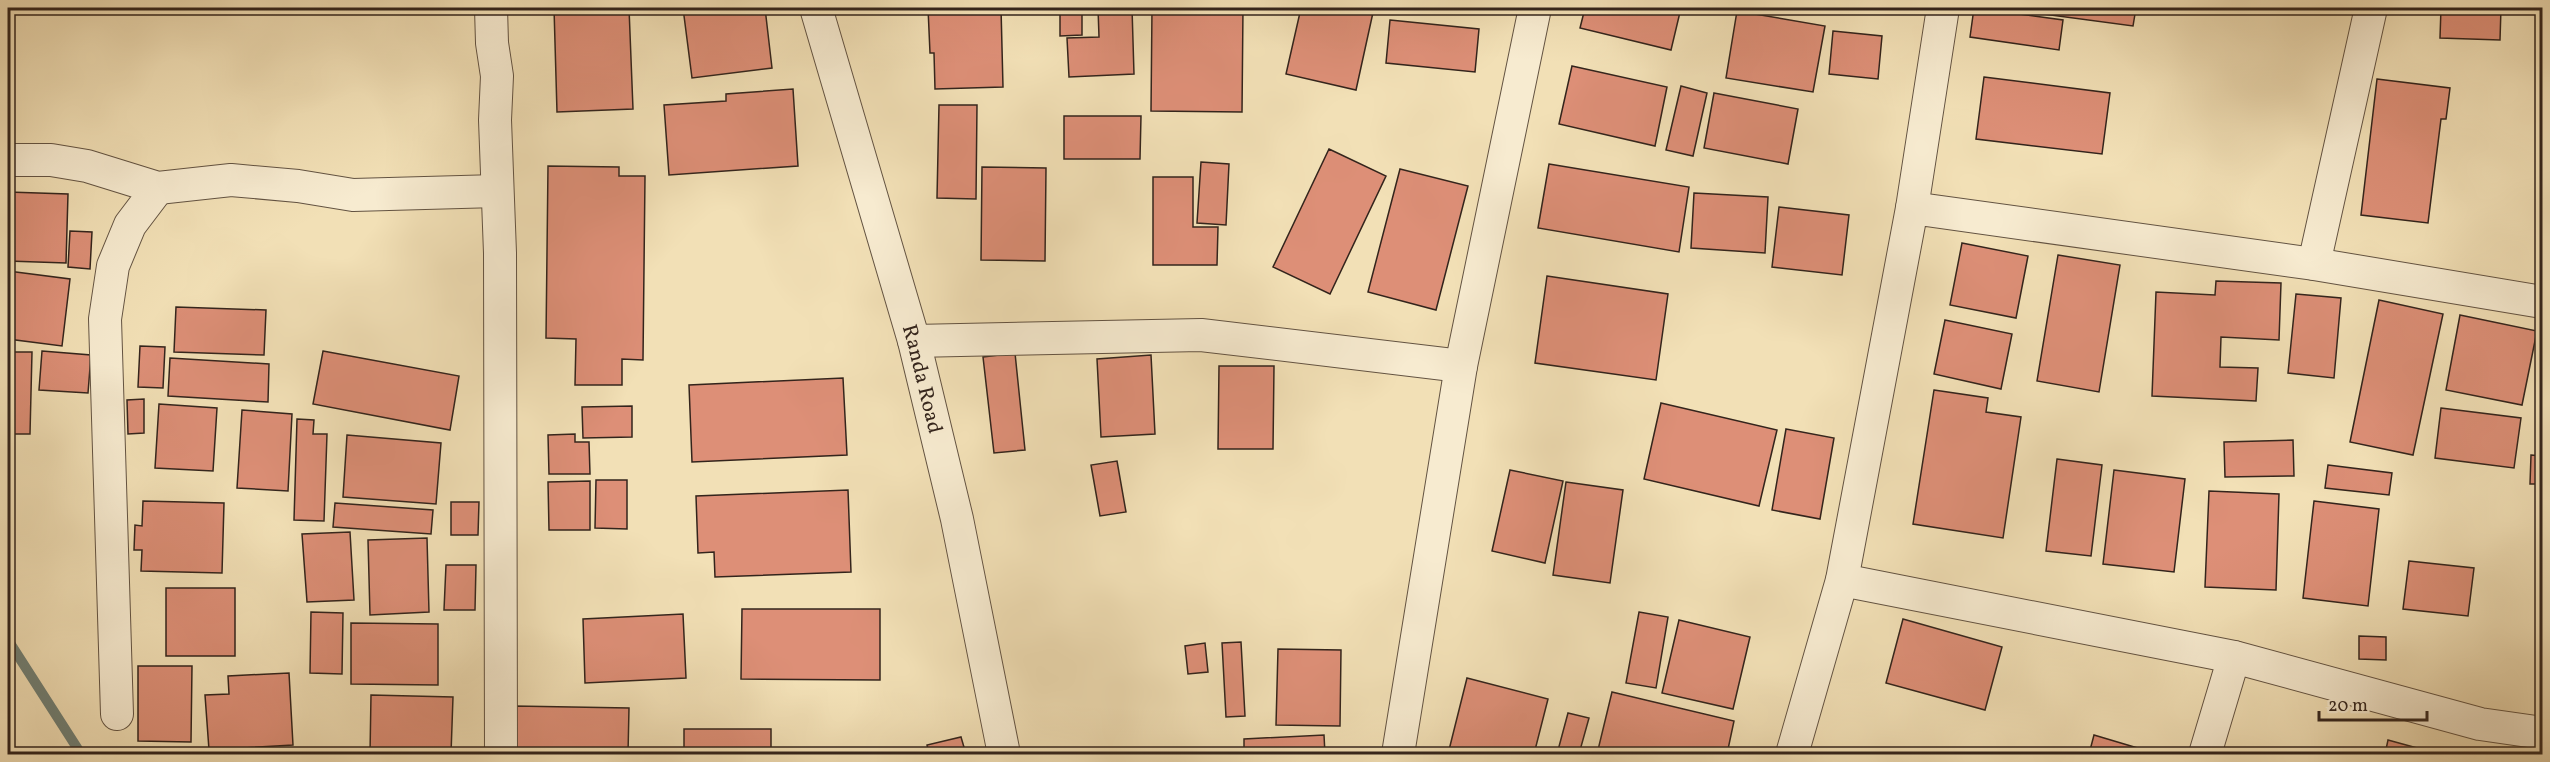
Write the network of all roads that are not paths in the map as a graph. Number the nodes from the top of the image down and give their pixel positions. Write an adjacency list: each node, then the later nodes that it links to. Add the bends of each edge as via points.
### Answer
1 (491, 8): 8 (street, via 497,76)
2 (816, 8): 12 (street, Randa Road)
3 (1535, 8): 13 (street)
4 (1943, 8): 9 (street)
5 (2371, 8): 10 (street)
6 (8, 160): 7 (street, via 51,160 87,166)
7 (158, 188): 8 (street, via 231,180 353,195); 16 (street, via 130,225 113,266 105,319)
8 (497, 191): 18 (street, via 501,265)
9 (1912, 208): 10 (street); 14 (street)
10 (2314, 264): 11 (street)
11 (2542, 302)
12 (914, 341): 13 (street, via 1201,335); 19 (street, Randa Road, via 957,519)
13 (1461, 366): 20 (street)
14 (1842, 580): 15 (street); 21 (street)
15 (2234, 657): 17 (street, via 2481,724); 22 (street)
16 (117, 714)
17 (2542, 733)
18 (501, 754)
19 (1004, 754)
20 (1398, 754)
21 (1792, 754)
22 (2205, 754)

